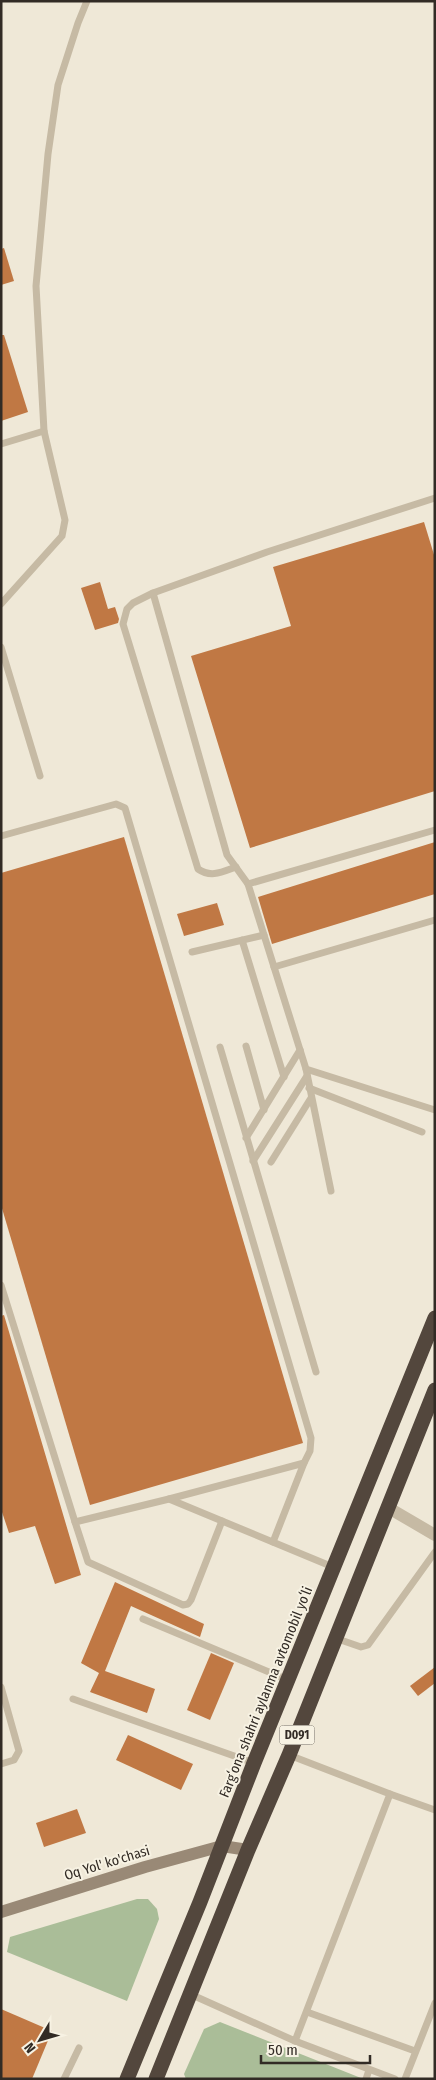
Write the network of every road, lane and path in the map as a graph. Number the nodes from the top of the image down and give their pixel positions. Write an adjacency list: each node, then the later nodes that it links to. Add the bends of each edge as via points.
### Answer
1 (87, 1): 2 (lane, via 58,85 48,154 36,286)
2 (44, 432): 3 (lane); 6 (lane, via 65,520 62,536)
3 (1, 444)
4 (435, 498): 5 (lane)
5 (152, 593): 11 (lane, via 227,855); 11 (lane, via 127,609 123,624 198,869 211,875)
6 (1, 604)
7 (1, 647): 8 (lane)
8 (40, 776)
9 (435, 830): 12 (lane)
10 (1, 836): 36 (lane, via 116,804 125,808 311,1438 310,1451)
11 (236, 867): 12 (lane)
12 (248, 884): 14 (lane)
13 (435, 920): 17 (lane)
14 (264, 934): 15 (lane); 17 (lane)
15 (242, 940): 16 (lane); 22 (lane)
16 (192, 952)
17 (274, 968): 20 (lane)
18 (246, 1046): 25 (lane)
19 (220, 1047): 28 (lane)
20 (300, 1050): 21 (lane); 22 (lane)
21 (306, 1072): 23 (lane); 26 (lane); 29 (lane)
22 (284, 1077): 25 (lane)
23 (309, 1088): 24 (lane); 27 (lane)
24 (311, 1098): 30 (lane); 31 (lane)
25 (264, 1110): 28 (lane)
26 (435, 1110)
27 (422, 1132)
28 (246, 1138): 29 (lane)
29 (252, 1160): 34 (lane)
30 (271, 1162)
31 (331, 1191)
32 (1, 1285): 40 (lane)
33 (435, 1318): 44 (highway, Fargʻona shahri aylanma avtomobil yoʻli / D091)
34 (316, 1372)
35 (435, 1390): 38 (highway, D091)
36 (304, 1463): 37 (lane); 42 (lane)
37 (169, 1499): 39 (lane); 40 (lane)
38 (387, 1507): 41 (street); 46 (highway, D091)
39 (222, 1521): 40 (lane, via 191,1600 183,1605 88,1562); 42 (lane)
40 (75, 1522)
41 (435, 1535)
42 (273, 1542): 44 (lane)
43 (435, 1552): 46 (lane, via 368,1645 361,1647)
44 (333, 1567): 47 (highway, Fargʻona shahri aylanma avtomobil yoʻli / D091)
45 (143, 1619): 47 (lane)
46 (335, 1638): 50 (highway, D091)
47 (288, 1680): 51 (highway, Fargʻona shahri aylanma avtomobil yoʻli / D091)
48 (1, 1687): 52 (lane, via 19,1751 14,1760)
49 (73, 1699): 51 (lane)
50 (289, 1754): 53 (lane); 56 (highway, D091)
51 (254, 1763): 55 (highway, Fargʻona shahri aylanma avtomobil yoʻli / D091)
52 (1, 1764)
53 (390, 1794): 54 (lane); 60 (lane)
54 (435, 1810)
55 (222, 1846): 56 (street); 57 (street, Oq Yol' ko'chasi); 66 (highway, Fargʻona shahri aylanma avtomobil yoʻli / D091)
56 (248, 1850): 58 (highway, D091)
57 (1, 1912)
58 (190, 1994): 61 (lane); 67 (highway, D091)
59 (435, 2003): 63 (lane)
60 (306, 2012): 61 (lane); 63 (lane)
61 (295, 2041): 64 (lane)
62 (79, 2048): 65 (lane)
63 (415, 2051): 70 (lane)
64 (369, 2070): 68 (lane); 69 (lane)
65 (64, 2079)
66 (127, 2079)
67 (156, 2079)
68 (366, 2079)
69 (395, 2079)
70 (406, 2079)

